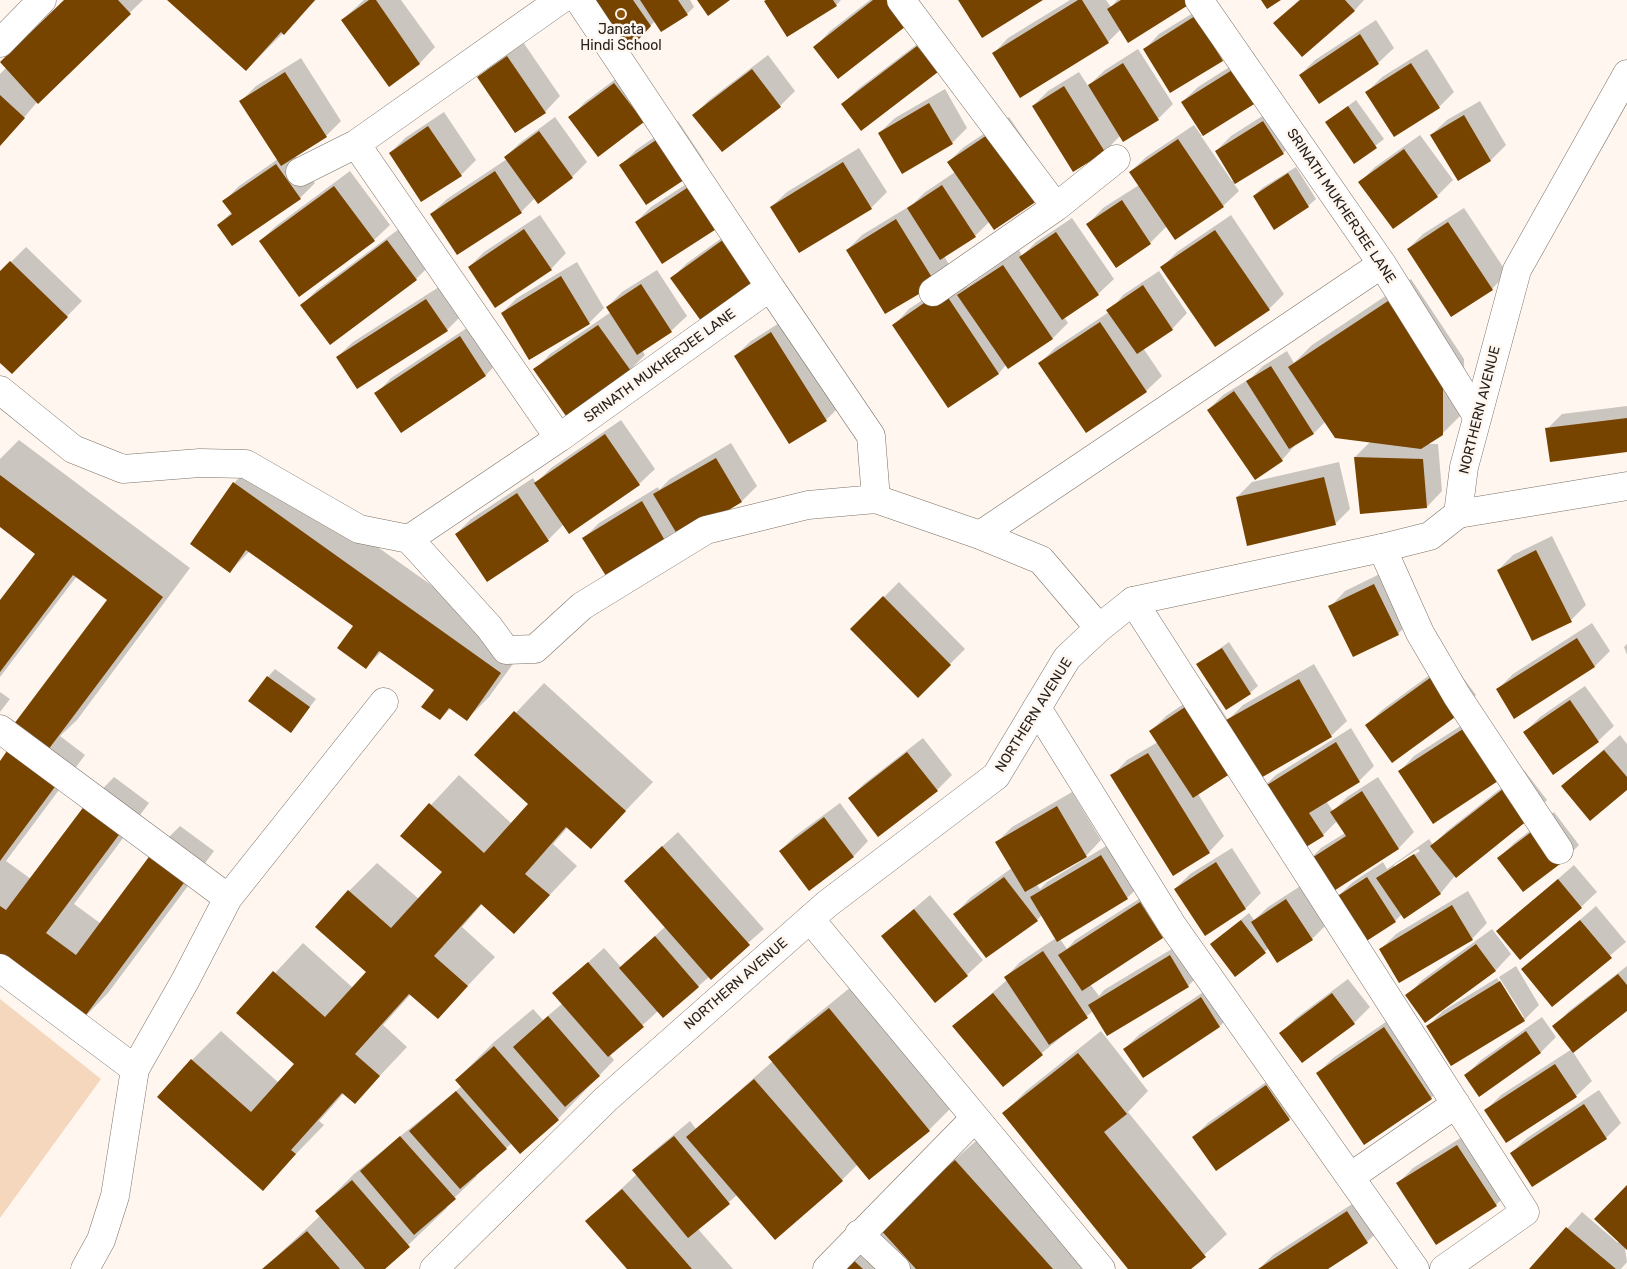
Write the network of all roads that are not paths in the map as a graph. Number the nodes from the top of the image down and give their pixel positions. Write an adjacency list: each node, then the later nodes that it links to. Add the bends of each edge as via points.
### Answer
1 (42, 0): 6 (street)
2 (560, 0): 8 (street)
3 (579, 0): 13 (street)
4 (902, 0): 11 (street)
5 (1199, 0): 12 (street, SRINATH MUKHERJEE LANE)
6 (0, 43)
7 (1627, 74): 16 (street, NORTHERN AVENUE, via 1517,270)
8 (356, 144): 10 (street); 17 (street)
9 (1116, 159): 11 (street)
10 (300, 172)
11 (1056, 208): 14 (street)
12 (1382, 264): 16 (street, SRINATH MUKHERJEE LANE); 21 (street)
13 (770, 287): 17 (street, SRINATH MUKHERJEE LANE); 19 (street, via 871,436)
14 (933, 292)
15 (0, 390): 22 (street, via 73,449 123,469 200,463 246,464 360,529)
16 (1477, 416): 20 (street, NORTHERN AVENUE, via 1464,467)
17 (559, 438): 22 (street, SRINATH MUKHERJEE LANE)
18 (1627, 486): 20 (street)
19 (876, 499): 21 (street); 22 (street, via 808,505 706,530 582,606 535,649 506,650)
20 (1458, 514): 23 (street, NORTHERN AVENUE, via 1430,536)
21 (980, 535): 25 (street, via 1041,560)
22 (409, 539)
23 (1382, 548): 24 (street, NORTHERN AVENUE); 29 (street, via 1420,633 1457,696)
24 (1133, 601): 25 (street, NORTHERN AVENUE); 34 (street)
25 (1099, 628): 27 (street, NORTHERN AVENUE, via 1067,658)
26 (384, 702): 30 (street)
27 (1037, 708): 31 (street, NORTHERN AVENUE, via 996,776); 36 (street, via 1172,925)
28 (0, 729): 30 (street)
29 (1559, 850)
30 (228, 898): 33 (street)
31 (810, 919): 35 (street); 39 (street, NORTHERN AVENUE, via 605,1100)
32 (0, 968): 33 (street)
33 (135, 1069): 38 (street, via 115,1196 101,1240)
34 (1456, 1104): 36 (street); 44 (street, via 1525,1212)
35 (975, 1118): 37 (street); 42 (street)
36 (1350, 1177): 43 (street)
37 (859, 1234): 40 (street); 41 (street)
38 (85, 1269)
39 (434, 1269)
40 (827, 1269)
41 (896, 1269)
42 (1101, 1269)
43 (1416, 1269)
44 (1444, 1269)

